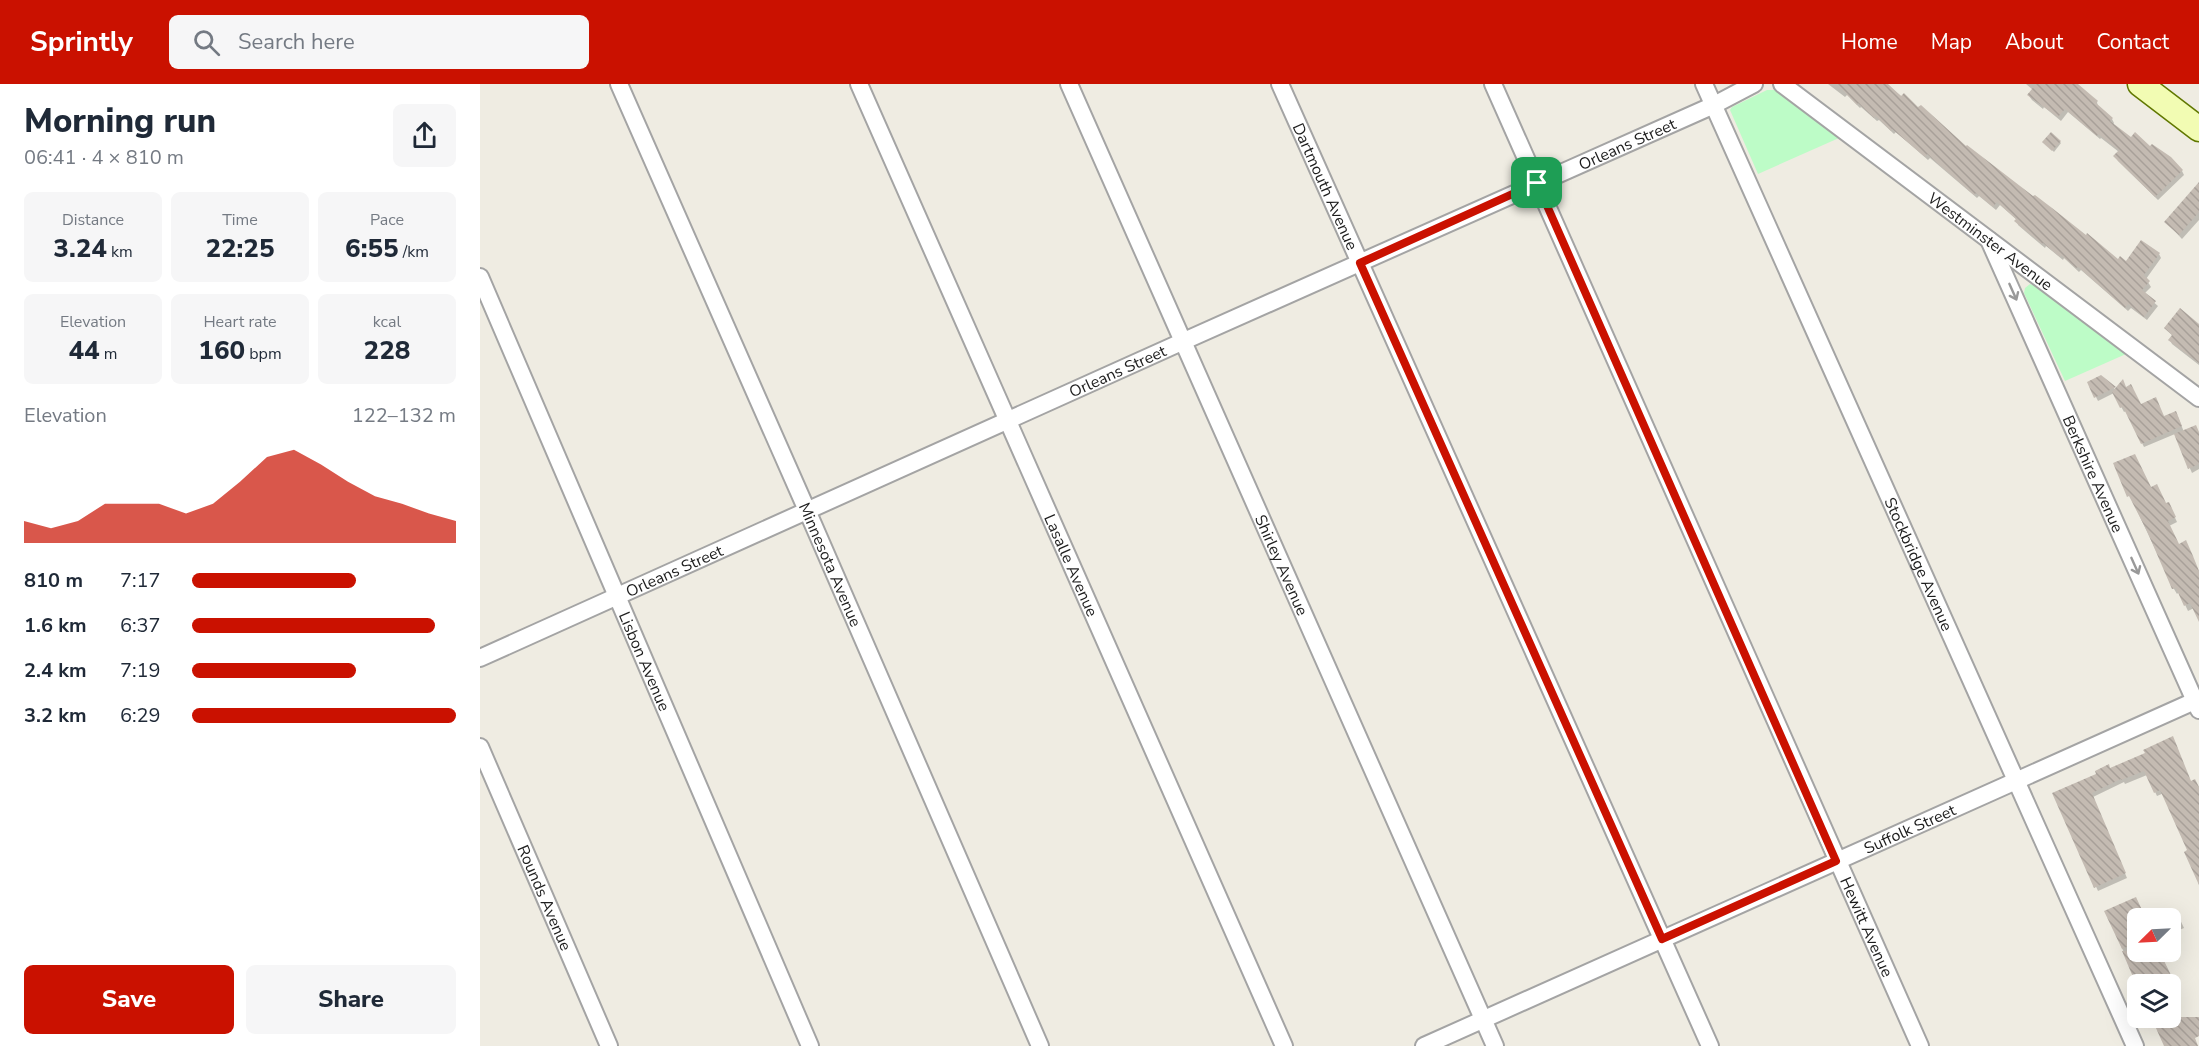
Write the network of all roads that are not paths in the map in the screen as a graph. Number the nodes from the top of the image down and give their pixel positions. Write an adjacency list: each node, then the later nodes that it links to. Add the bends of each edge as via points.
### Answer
1 (619, 84): 19 (street, Minnesota Avenue)
2 (859, 84): 18 (street, Lasalle Avenue)
3 (1069, 84): 16 (street, Shirley Avenue)
4 (1281, 84): 14 (street, Dartmouth Avenue)
5 (1493, 84): 12 (street, Hewitt Avenue)
6 (1704, 84): 10 (street, Stockbridge Avenue)
7 (1754, 84): 10 (street, Orleans Street)
8 (1782, 84): 13 (street, Westminster Avenue)
9 (2140, 84): 11 (street)
10 (1714, 105): 12 (street, Orleans Street); 24 (street, Stockbridge Avenue)
11 (2199, 129)
12 (1537, 183): 14 (street, Orleans Street); 25 (street, Hewitt Avenue)
13 (1988, 239): 17 (street, Westminster Avenue); 22 (street, Berkshire Avenue, one-way to 22)
14 (1360, 263): 16 (street, Orleans Street); 26 (street, Dartmouth Avenue)
15 (480, 277): 20 (street, Lisbon Avenue)
16 (1183, 341): 18 (street, Orleans Street); 27 (street, Shirley Avenue)
17 (2199, 398)
18 (1008, 420): 19 (street, Orleans Street); 31 (street, Lasalle Avenue)
19 (807, 510): 20 (street, Orleans Street); 30 (street, Minnesota Avenue)
20 (618, 596): 21 (street, Orleans Street); 29 (street, Lisbon Avenue)
21 (480, 658)
22 (2198, 704): 24 (street, Suffolk Street)
23 (480, 747): 28 (street, Rounds Avenue)
24 (2016, 782): 25 (street, Suffolk Street); 36 (street, Stockbridge Avenue)
25 (1836, 861): 26 (street, Suffolk Street); 35 (street, Hewitt Avenue)
26 (1662, 939): 27 (street, Suffolk Street); 34 (street, Dartmouth Avenue)
27 (1484, 1020): 32 (street, Suffolk Street); 33 (street, Shirley Avenue)
28 (609, 1046)
29 (810, 1046)
30 (1040, 1046)
31 (1284, 1046)
32 (1424, 1046)
33 (1495, 1046)
34 (1710, 1046)
35 (1920, 1046)
36 (2135, 1046)

